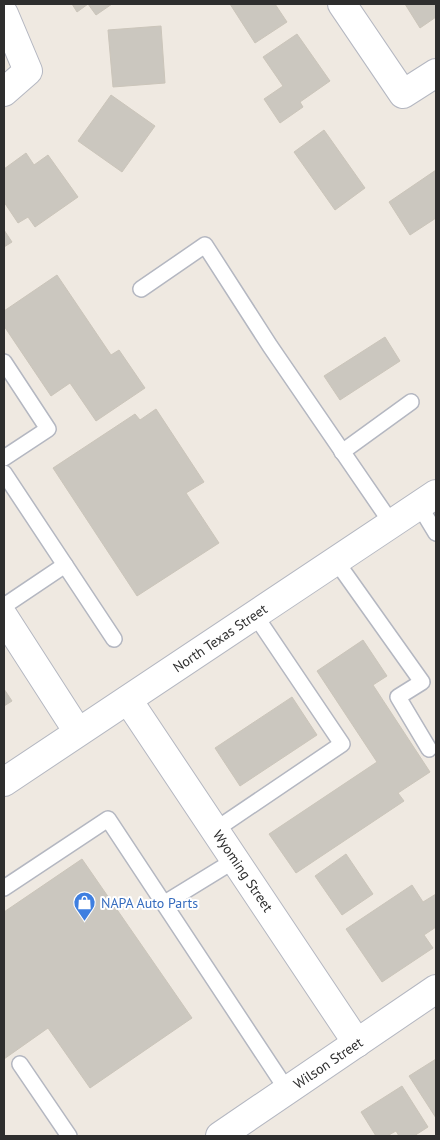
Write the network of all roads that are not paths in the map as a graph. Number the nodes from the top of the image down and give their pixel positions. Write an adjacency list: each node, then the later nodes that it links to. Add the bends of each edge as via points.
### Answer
1 (342, 4): 3 (street, via 403,94)
2 (4, 14): 4 (street, via 28,71)
3 (436, 73)
4 (4, 92)
5 (140, 289): 8 (lane, via 205,245)
6 (4, 362): 9 (lane, via 48,429)
7 (411, 402): 8 (lane)
8 (342, 452): 12 (lane)
9 (4, 458)
10 (4, 473): 15 (lane)
11 (428, 499): 12 (street, North Texas Street); 13 (lane)
12 (392, 524): 14 (street, North Texas Street)
13 (436, 533)
14 (336, 561): 17 (street, North Texas Street); 22 (lane, via 422,682 398,697)
15 (65, 565): 16 (lane); 19 (lane)
16 (4, 606)
17 (255, 615): 20 (street, North Texas Street); 24 (lane, via 342,744)
18 (4, 616): 21 (street)
19 (114, 639)
20 (128, 700): 21 (street, North Texas Street); 24 (street, Wyoming Street)
21 (78, 732): 23 (street, North Texas Street)
22 (429, 748)
23 (4, 782)
24 (215, 830): 25 (street, Wyoming Street)
25 (235, 860): 27 (lane); 29 (street, Wyoming Street)
26 (4, 888): 27 (lane, via 108,819)
27 (164, 904): 31 (lane)
28 (436, 989): 29 (street, Wilson Street)
29 (357, 1043): 31 (street, Wilson Street)
30 (20, 1064): 32 (lane)
31 (287, 1090): 33 (street, Wilson Street)
32 (69, 1136)
33 (220, 1136)

